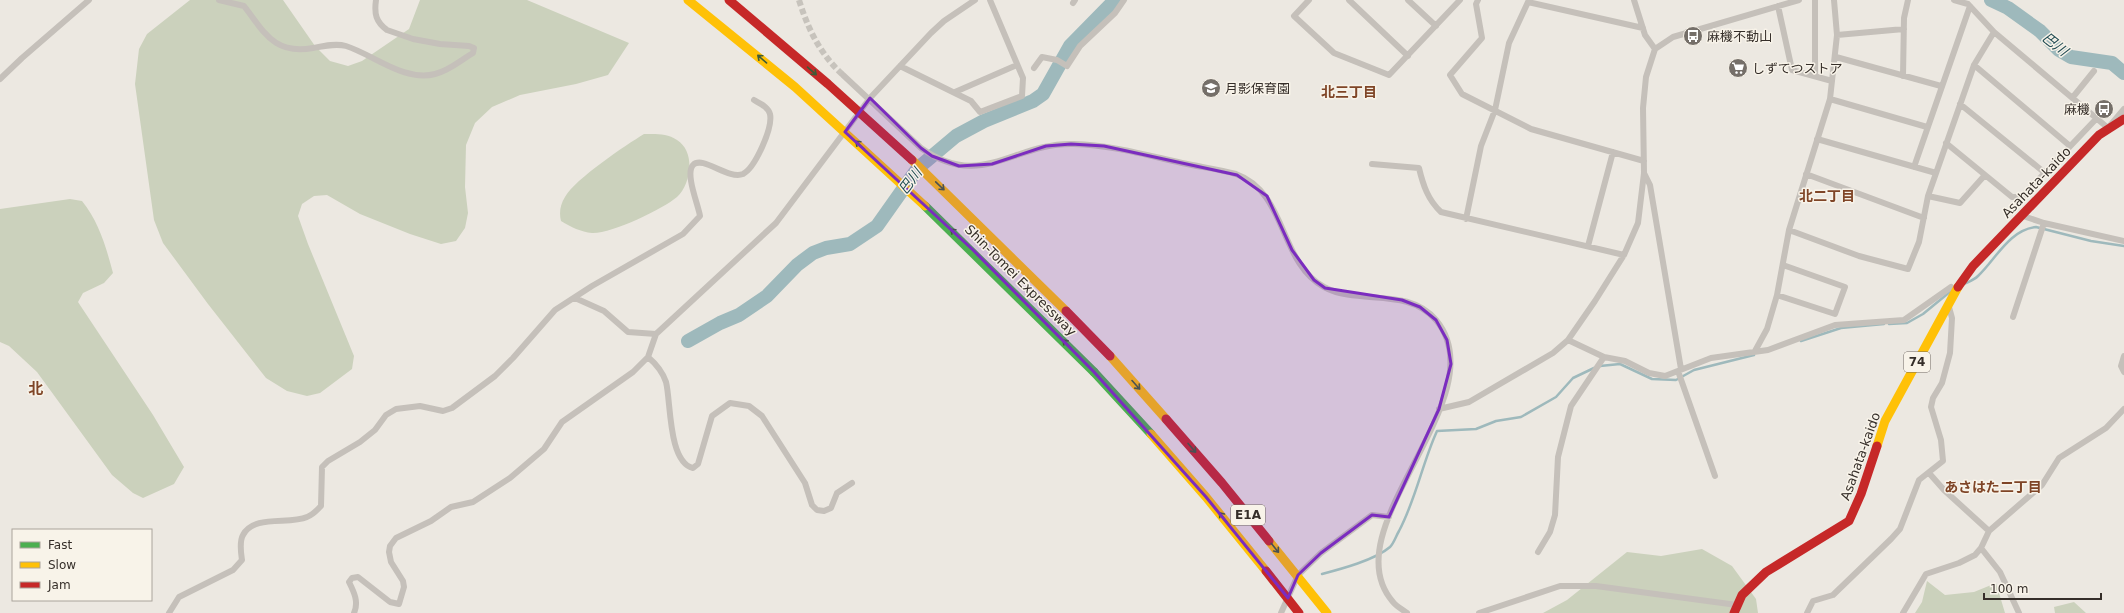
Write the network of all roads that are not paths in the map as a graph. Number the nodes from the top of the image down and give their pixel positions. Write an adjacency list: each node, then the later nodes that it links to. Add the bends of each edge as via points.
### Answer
1 (89, 0): 39 (street)
2 (219, 0): 3 (street, via 244,6 268,37 284,48 302,50 330,45 345,46 389,66 424,76 444,71 473,53 474,48 469,46 440,44 387,30 376,18)
3 (376, 0)
4 (688, 0): 102 (main road, Shin-Tomei Expressway / E1A, one-way to 4, bridge, via 1151,434 1094,372 973,250 898,179 748,47)
5 (729, 0): 103 (main road, Shin-Tomei Expressway / E1A, one-way to 103, bridge, via 835,90 913,161 1110,356 1222,483)
6 (975, 0): 33 (street, via 944,21)
7 (990, 0): 31 (street)
8 (1124, 0): 34 (street, via 1080,46 1067,66 1057,60 1042,57)
9 (1309, 0): 29 (street, via 1294,16 1334,53 1389,75)
10 (1349, 0): 29 (street)
11 (1408, 0): 23 (street)
12 (1460, 0): 23 (street)
13 (1478, 0): 49 (street, via 1476,4 1482,38 1450,75 1462,94)
14 (1634, 0): 24 (street)
15 (1799, 0): 21 (street)
16 (1815, 0): 37 (street)
17 (1834, 0): 27 (street)
18 (1908, 0): 25 (street)
19 (1954, 0): 22 (street)
20 (1530, 1): 24 (street); 49 (street, via 1509,43)
21 (1778, 6): 28 (street, via 1673,37); 37 (street, via 1792,70)
22 (1970, 6): 26 (street); 41 (street)
23 (1436, 26): 29 (street)
24 (1643, 28): 28 (street)
25 (1904, 30): 27 (street); 38 (street)
26 (1994, 32): 32 (street); 43 (street)
27 (1838, 35): 30 (street)
28 (1655, 50): 58 (street, via 1646,77 1642,108)
29 (1408, 56)
30 (1836, 57): 38 (street); 40 (street)
31 (1017, 65): 42 (street); 42 (street, via 1023,78 1022,96 980,112 971,101)
32 (1974, 65): 47 (street); 56 (street)
33 (900, 66): 42 (street); 44 (street)
34 (1034, 68)
35 (2094, 71): 43 (street)
36 (843, 75): 44 (street)
37 (1815, 76): 40 (street)
38 (1903, 76): 41 (street)
39 (0, 79)
40 (1832, 81): 45 (street)
41 (1941, 86): 52 (street)
42 (955, 92)
43 (2073, 97): 50 (street)
44 (870, 98): 81 (street, via 776,223); 89 (street, via 921,148 944,162 959,166 992,164 1046,146 1071,144 1104,146 1238,175 1267,196 1292,250 1301,266 1314,280 1325,288 1402,300 1420,307 1436,320 1448,340 1452,364)
45 (1830, 98): 52 (street); 54 (street)
46 (754, 100): 78 (street, via 766,107 770,114 770,124 754,165 742,174 728,174 703,163 695,164 690,179 700,216 695,223 683,234)
47 (1960, 104): 55 (street); 63 (street)
48 (2124, 109): 53 (street)
49 (1495, 110): 57 (street, via 1531,129); 69 (street, via 1481,146)
50 (2097, 118): 53 (street); 56 (street)
51 (2124, 119): 53 (main road, Asahata-kaido / 74)
52 (1927, 127): 60 (street)
53 (2108, 128): 67 (main road, Asahata-kaido / 74)
54 (1817, 139): 60 (street); 64 (street)
55 (1946, 143): 62 (street); 65 (street)
56 (2070, 146): 63 (street)
57 (1613, 152): 58 (street); 73 (street)
58 (1644, 161): 61 (street)
59 (1372, 164): 69 (street, via 1419,168 1423,186 1436,207 1442,212)
60 (1914, 167): 62 (street)
61 (1644, 173): 74 (street, via 1638,223); 88 (street, via 1650,185)
62 (1936, 173): 66 (street)
63 (2045, 173): 65 (street, via 2022,197 2012,197)
64 (1806, 174): 68 (street); 71 (street)
65 (1985, 175): 66 (street, via 1960,203)
66 (1928, 196): 68 (street)
67 (2023, 216): 70 (street); 79 (main road, Asahata-kaido / 74, via 1973,266 1962,280)
68 (1924, 218): 71 (street, via 1919,242 1908,269 1859,256)
69 (1466, 219): 73 (street)
70 (2044, 223): 72 (street); 80 (street)
71 (1789, 230): 75 (street)
72 (2124, 241)
73 (1588, 246): 74 (street)
74 (1624, 254): 82 (street)
75 (1782, 265): 77 (street); 77 (street, via 1845,287 1835,314)
76 (1951, 287): 83 (street, via 1904,320 1835,325 1768,350)
77 (1777, 294): 83 (street, via 1767,329)
78 (575, 298): 81 (street, via 604,311 628,332); 99 (street, via 555,310 513,358 452,408 442,411 420,406 396,408 386,415 375,430 360,442 328,460 322,468 321,506 314,513 305,518 254,525 248,529 242,536 242,560 233,570 179,597)
79 (1949, 307): 91 (street, via 1952,318 1950,353 1942,383 1931,407 1941,440 1943,461); 98 (main road, Asahata-kaido / 74, via 1885,421 1862,494 1849,521 1766,572 1742,595)
80 (2013, 317)
81 (656, 334): 85 (street)
82 (1568, 340): 86 (street); 89 (street, via 1535,365 1469,402)
83 (1755, 351): 88 (street, via 1711,358)
84 (2124, 356): 87 (street, via 2121,366)
85 (648, 357): 93 (street, via 666,381 673,438 680,456 688,466 693,468 698,464 712,416 730,403 736,403 749,406 762,416 806,483 812,505 817,510 831,508 837,493); 100 (street, via 633,372 562,422 544,449 510,478 473,502 451,507 431,521 396,538 389,552 403,581 404,587 399,604 390,602 358,578 352,578 349,582 355,594)
86 (1604, 357): 88 (street, via 1625,361 1650,373 1665,376); 97 (street, via 1572,406 1558,456 1555,515 1550,532)
87 (2124, 372)
88 (1681, 373): 92 (street, via 1684,390)
89 (1439, 409): 94 (street)
90 (2124, 409): 95 (street, via 2106,428 2058,458 2042,485)
91 (1929, 473): 95 (street); 106 (street, via 1919,480 1900,529 1833,595 1812,601)
92 (1715, 476)
93 (852, 483)
94 (1389, 517): 101 (street, via 1372,515 1309,564 1298,575); 104 (street, via 1380,541 1378,570 1383,586 1393,603)
95 (1989, 531): 96 (street)
96 (1981, 548): 107 (street, via 1975,555 1959,563 1926,574); 108 (street, via 2000,572)
97 (1538, 552)
98 (1735, 609): 105 (street, via 1596,586 1560,586)
99 (169, 613)
100 (354, 613)
101 (1281, 613)
102 (1300, 613)
103 (1327, 613)
104 (1407, 613)
105 (1479, 613)
106 (1807, 613)
107 (1903, 613)
108 (2019, 613)

